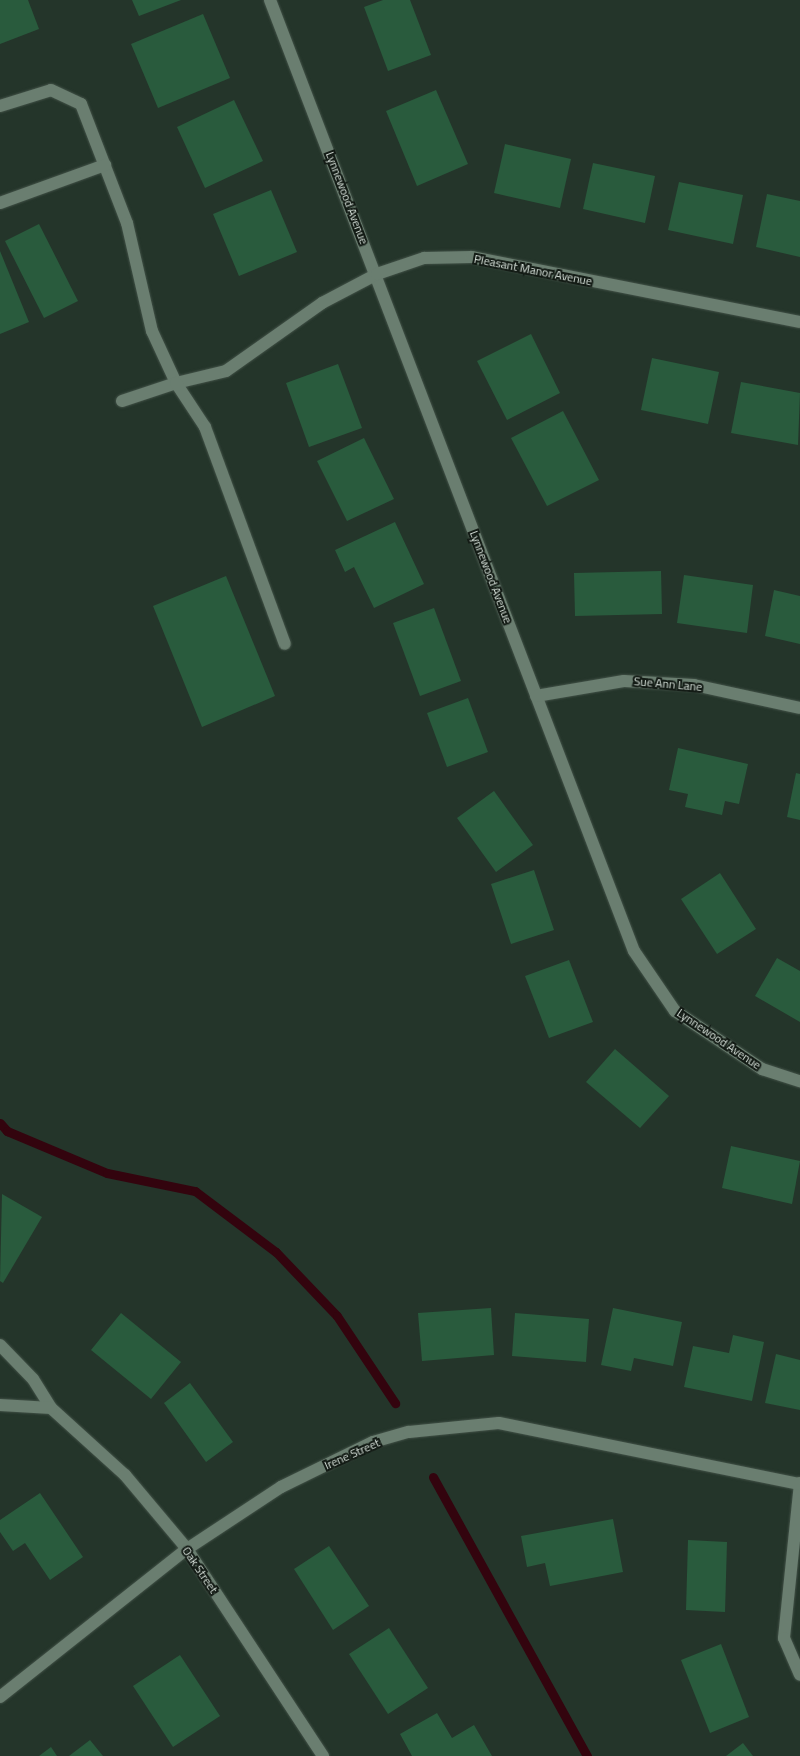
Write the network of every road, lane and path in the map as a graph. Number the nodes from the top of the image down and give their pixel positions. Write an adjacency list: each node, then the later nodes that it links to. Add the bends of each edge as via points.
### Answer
1 (270, 0): 5 (street, Lynnewood Avenue)
2 (0, 106): 3 (street, via 51,90 81,104)
3 (105, 165): 4 (street); 7 (street, via 127,223 152,332)
4 (0, 203)
5 (377, 274): 6 (street, Pleasant Manor Avenue, via 424,258 472,258); 7 (street, Pleasant Manor Avenue, via 322,303 226,371); 10 (street, Lynnewood Avenue)
6 (800, 322)
7 (176, 383): 8 (street, Pleasant Manor Avenue); 9 (street, via 205,427)
8 (122, 402)
9 (285, 644)
10 (536, 696): 11 (street, Sue Ann Lane, via 624,680 694,685); 12 (street, Lynnewood Avenue, via 634,951 675,1011 762,1069)
11 (800, 708)
12 (800, 1081)
13 (0, 1345): 15 (street, Oak Street, via 33,1379)
14 (0, 1405): 15 (street)
15 (50, 1408): 17 (street, Oak Street, via 125,1475)
16 (800, 1484): 17 (street, Irene Street, via 499,1423 409,1432 373,1442 281,1487); 18 (street, via 784,1638)
17 (187, 1549): 19 (street, Irene Street); 20 (street, Oak Street)
18 (800, 1675)
19 (0, 1697)
20 (323, 1756)

